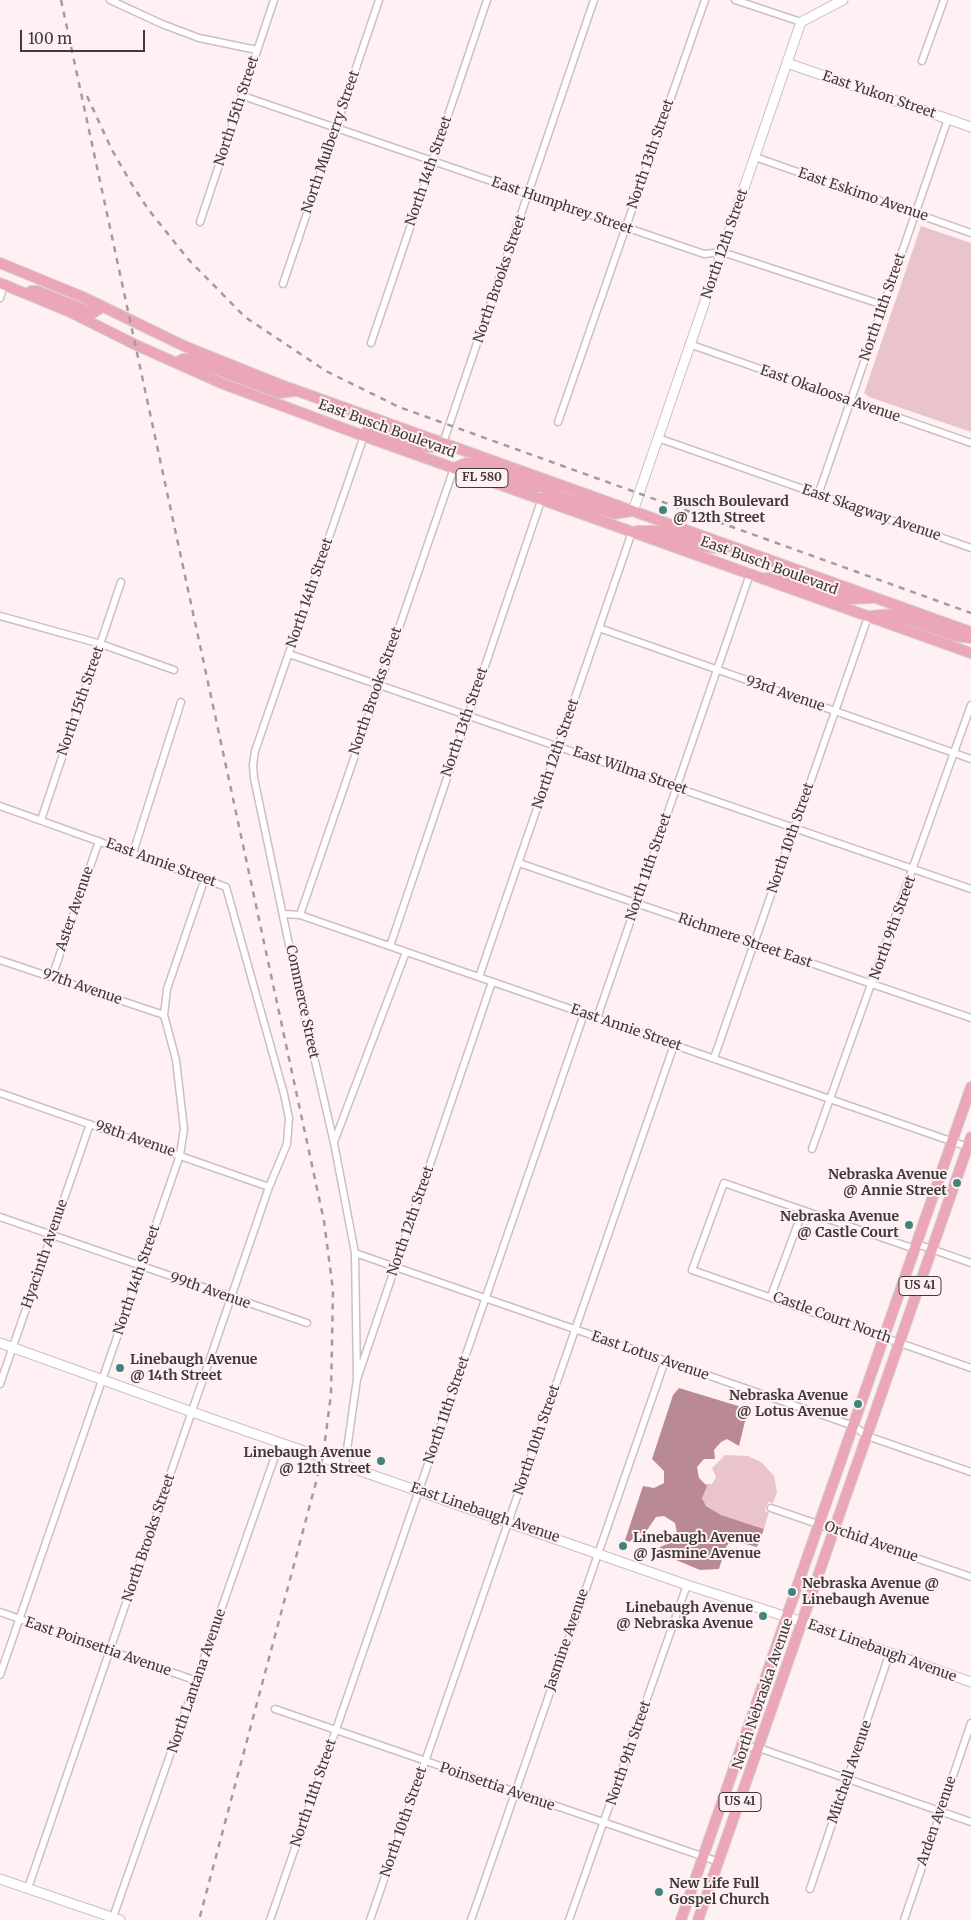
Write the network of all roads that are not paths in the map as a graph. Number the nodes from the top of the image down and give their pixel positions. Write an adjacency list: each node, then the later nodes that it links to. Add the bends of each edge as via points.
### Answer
1 (110, 0): 11 (street, via 199,38)
2 (274, 0): 11 (street, North 15th Street)
3 (379, 0): 17 (street, North Mulberry Street)
4 (486, 0): 19 (street, North 14th Street)
5 (594, 0): 20 (street, North Brooks Street)
6 (705, 0): 23 (street, North 13th Street)
7 (735, 0): 10 (street)
8 (843, 0): 10 (street)
9 (944, 0): 12 (street)
10 (801, 22): 13 (street, North 12th Street)
11 (257, 50): 14 (street, North 15th Street)
12 (922, 61)
13 (786, 63): 15 (street, East Yukon Street); 18 (street, North 12th Street)
14 (243, 96): 17 (street, East Humphrey Street); 22 (street, North 15th Street)
15 (948, 119): 16 (street, East Yukon Street); 21 (street, North 11th Street)
16 (971, 127)
17 (335, 128): 19 (street, East Humphrey Street); 28 (street, North Mulberry Street)
18 (755, 157): 21 (street, East Eskimo Avenue); 25 (street, North 12th Street)
19 (432, 161): 20 (street, East Humphrey Street); 33 (street, North 14th Street)
20 (529, 194): 23 (street, East Humphrey Street); 41 (street, North Brooks Street)
21 (915, 213): 24 (street, East Eskimo Avenue); 31 (street, North 11th Street)
22 (200, 222)
23 (625, 228): 25 (street, East Humphrey Street, via 704,254); 38 (street, North 13th Street)
24 (971, 233)
25 (722, 252): 31 (street, East Humphrey Street); 34 (street, North 12th Street)
26 (0, 263): 32 (main road, East Busch Boulevard / FL 580)
27 (2, 284): 29 (main road, East Busch Boulevard / FL 580); 30 (street)
28 (283, 284)
29 (25, 294): 32 (main road, via 37,291 93,313); 35 (main road, East Busch Boulevard / FL 580)
30 (0, 298)
31 (883, 305): 37 (street, North 11th Street)
32 (102, 307): 36 (main road, East Busch Boulevard / FL 580, via 184,346)
33 (371, 343)
34 (689, 344): 37 (street, East Okaloosa Avenue); 40 (street, North 12th Street)
35 (176, 363): 36 (main road, via 183,359 193,360 279,393); 39 (main road, East Busch Boulevard / FL 580)
36 (298, 390): 41 (main road, East Busch Boulevard / FL 580)
37 (850, 401): 42 (street, East Okaloosa Avenue); 45 (street, North 11th Street)
38 (558, 422)
39 (364, 436): 41 (main road, via 370,429 424,447); 43 (main road, East Busch Boulevard / FL 580); 62 (street, North 14th Street)
40 (658, 438): 45 (street, East Skagway Avenue); 47 (street, North 12th Street)
41 (443, 443): 44 (main road, East Busch Boulevard / FL 580)
42 (971, 443)
43 (454, 468): 44 (main road, via 477,465 536,487); 46 (main road, East Busch Boulevard / FL 580); 65 (street, North Brooks Street)
44 (566, 487): 47 (main road, East Busch Boulevard / FL 580)
45 (818, 495): 49 (street, East Skagway Avenue)
46 (542, 498): 47 (main road, via 556,495 614,514); 48 (main road, East Busch Boulevard / FL 580); 69 (street, North 13th Street)
47 (633, 511): 50 (main road, East Busch Boulevard / FL 580)
48 (632, 532): 50 (main road, via 660,531 705,546); 51 (main road, East Busch Boulevard / FL 580); 57 (street, North 12th Street)
49 (971, 548)
50 (738, 550): 54 (main road, East Busch Boulevard / FL 580)
51 (750, 574): 52 (main road, East Busch Boulevard / FL 580); 64 (street, North 11th Street)
52 (762, 578): 54 (main road, via 784,577 850,600); 56 (main road, East Busch Boulevard / FL 580)
53 (121, 582): 60 (street, North 15th Street)
54 (873, 598): 58 (main road, East Busch Boulevard / FL 580)
55 (0, 616): 60 (street)
56 (868, 616): 59 (main road, via 892,614 955,636); 61 (main road, East Busch Boulevard / FL 580); 68 (street, North 10th Street)
57 (599, 628): 64 (street, 93rd Avenue); 70 (street, North 12th Street)
58 (971, 632)
59 (971, 638)
60 (101, 644): 63 (street); 76 (street, North 15th Street)
61 (971, 653)
62 (289, 654): 65 (street, East Wilma Street); 71 (street, North 14th Street)
63 (174, 670)
64 (716, 670): 68 (street, 93rd Avenue); 74 (street, North 11th Street)
65 (378, 684): 69 (street, East Wilma Street); 86 (street, North Brooks Street)
66 (181, 702): 79 (street)
67 (971, 705): 72 (street, North 9th Street)
68 (834, 712): 72 (street, 93rd Avenue); 77 (street, North 10th Street)
69 (468, 715): 70 (street, East Wilma Street); 88 (street, North 13th Street)
70 (559, 746): 74 (street, East Wilma Street); 80 (street, North 12th Street)
71 (255, 751): 85 (street, Commerce Street, via 254,778)
72 (954, 753): 73 (street, 93rd Avenue); 81 (street, North 9th Street)
73 (971, 759)
74 (677, 788): 77 (street, East Wilma Street); 84 (street, North 11th Street)
75 (0, 806): 76 (street, East Annie Street)
76 (41, 820): 78 (street, East Annie Street)
77 (795, 828): 81 (street, East Wilma Street); 87 (street, North 10th Street)
78 (99, 841): 79 (street, East Annie Street); 91 (street, Aster Avenue)
79 (133, 853): 82 (street, East Annie Street)
80 (519, 863): 84 (street, Richmere Street East); 92 (street, North 12th Street)
81 (913, 870): 83 (street, East Wilma Street); 94 (street, North 9th Street)
82 (204, 878): 96 (street, North 14th Street, via 166,989); 110 (street, East Annie Street, via 226,887 284,1094 289,1118 287,1144)
83 (971, 890)
84 (636, 903): 87 (street, Richmere Street East); 97 (street, North 11th Street)
85 (284, 914): 86 (street, East Annie Street); 106 (street, Commerce Street)
86 (300, 915): 88 (street, East Annie Street)
87 (754, 944): 94 (street, Richmere Street East); 100 (street, North 10th Street)
88 (390, 946): 89 (street, East Annie Street)
89 (406, 952): 92 (street, East Annie Street); 106 (street)
90 (0, 960): 91 (street, 97th Avenue)
91 (52, 976): 96 (street, 97th Avenue)
92 (479, 977): 93 (street, East Annie Street)
93 (492, 982): 95 (street, East Annie Street); 119 (street, North 12th Street)
94 (872, 985): 98 (street, Richmere Street East); 103 (street, North 9th Street)
95 (584, 1014): 97 (street, East Annie Street); 122 (street, North 11th Street)
96 (164, 1015): 109 (street, North 14th Street, via 176,1060 184,1129)
97 (597, 1018): 99 (street, East Annie Street)
98 (971, 1018)
99 (674, 1045): 100 (street, East Annie Street); 124 (street, North 10th Street)
100 (714, 1058): 103 (street, East Annie Street)
101 (971, 1088): 105 (main road, North Nebraska Avenue / US 41)
102 (0, 1093): 104 (street, 98th Avenue)
103 (831, 1099): 105 (street, East Annie Street); 108 (street, North 9th Street)
104 (90, 1124): 109 (street, 98th Avenue); 113 (street, Hyacinth Avenue)
105 (952, 1141): 107 (street, East Annie Street); 114 (main road, North Nebraska Avenue / US 41)
106 (334, 1143): 116 (street, Commerce Street)
107 (969, 1149): 115 (main road, North Nebraska Avenue / US 41)
108 (812, 1150)
109 (180, 1155): 110 (street, 98th Avenue); 118 (street, North 14th Street)
110 (269, 1186): 121 (street, North Brooks Street)
111 (803, 1210): 114 (street); 120 (street); 120 (street, Castle Court North, via 724,1182 692,1270)
112 (0, 1218): 113 (street, 99th Avenue)
113 (51, 1236): 118 (street, 99th Avenue); 128 (street, Hyacinth Avenue)
114 (916, 1247): 115 (street); 125 (main road, North Nebraska Avenue / US 41)
115 (933, 1250): 117 (street); 127 (main road, North Nebraska Avenue / US 41)
116 (355, 1253): 119 (street, East Lotus Avenue); 131 (street, Commerce Street)
117 (971, 1263)
118 (141, 1267): 121 (street, 99th Avenue); 132 (street, North 14th Street)
119 (395, 1268): 122 (street, East Lotus Avenue); 131 (street, North 12th Street)
120 (771, 1296): 125 (street, Castle Court North)
121 (231, 1298): 123 (street, 99th Avenue); 134 (street, North Brooks Street)
122 (486, 1298): 124 (street, East Lotus Avenue); 140 (street, North 11th Street)
123 (307, 1323)
124 (575, 1330): 129 (street, East Lotus Avenue); 142 (street, North 10th Street)
125 (884, 1337): 127 (street, Castle Court North); 135 (main road, North Nebraska Avenue / US 41)
126 (0, 1342): 128 (street, East Linebaugh Avenue)
127 (900, 1343): 130 (street, Castle Court North); 136 (main road, North Nebraska Avenue / US 41)
128 (13, 1347): 132 (street, East Linebaugh Avenue); 133 (street, Hyacinth Avenue)
129 (665, 1361): 135 (street, East Lotus Avenue); 145 (street, Jasmine Avenue)
130 (971, 1368)
131 (357, 1379): 138 (street, North 12th Street)
132 (103, 1380): 134 (street, East Linebaugh Avenue); 150 (street, North 14th Street)
133 (0, 1384)
134 (192, 1412): 137 (street, East Linebaugh Avenue); 152 (street, North Brooks Street)
135 (854, 1426): 136 (street, East Lotus Avenue); 143 (main road, North Nebraska Avenue / US 41)
136 (867, 1436): 139 (street, East Lotus Avenue); 144 (main road, North Nebraska Avenue / US 41)
137 (280, 1442): 138 (street, East Linebaugh Avenue); 155 (street, North Lantana Avenue)
138 (345, 1464): 140 (street, East Linebaugh Avenue)
139 (971, 1472)
140 (419, 1490): 142 (street, East Linebaugh Avenue); 159 (street, North 11th Street)
141 (771, 1508): 143 (street, Orchid Avenue)
142 (509, 1521): 145 (street, East Linebaugh Avenue); 162 (street, North 10th Street)
143 (819, 1524): 144 (street, Orchid Avenue); 149 (main road, North Nebraska Avenue / US 41)
144 (835, 1530): 146 (street, Orchid Avenue); 151 (main road, North Nebraska Avenue / US 41)
145 (597, 1552): 147 (street, East Linebaugh Avenue); 164 (street, Jasmine Avenue)
146 (971, 1577)
147 (688, 1584): 149 (street, East Linebaugh Avenue); 167 (street, North 9th Street)
148 (0, 1612): 150 (street, East Poinsettia Avenue)
149 (787, 1617): 151 (street, East Linebaugh Avenue); 160 (main road, North Nebraska Avenue / US 41)
150 (20, 1619): 152 (street, East Poinsettia Avenue); 154 (street, North 14th Street)
151 (803, 1622): 153 (street, East Linebaugh Avenue); 161 (main road, North Nebraska Avenue / US 41)
152 (110, 1650): 155 (street, East Poinsettia Avenue); 171 (street, North Brooks Street)
153 (890, 1655): 156 (street, East Linebaugh Avenue); 163 (street, Mitchell Avenue)
154 (0, 1676)
155 (197, 1681): 174 (street, North Lantana Avenue)
156 (971, 1682)
157 (275, 1709): 159 (street, Poinsettia Avenue)
158 (971, 1723): 165 (street, Arden Avenue)
159 (336, 1728): 162 (street, Poinsettia Avenue); 175 (street, North 11th Street)
160 (742, 1746): 161 (street); 168 (main road, North Nebraska Avenue / US 41)
161 (759, 1748): 163 (street); 169 (main road, North Nebraska Avenue / US 41)
162 (425, 1762): 164 (street, Poinsettia Avenue); 176 (street, North 10th Street)
163 (847, 1779): 165 (street); 172 (street, Mitchell Avenue)
164 (515, 1793): 167 (street, Poinsettia Avenue); 177 (street, Jasmine Avenue)
165 (940, 1812): 166 (street); 180 (street, Arden Avenue)
166 (971, 1822)
167 (604, 1824): 168 (street, Poinsettia Avenue); 178 (street, North 9th Street)
168 (703, 1857): 169 (street, Poinsettia Avenue); 173 (main road, North Nebraska Avenue / US 41)
169 (719, 1862): 179 (main road, North Nebraska Avenue / US 41)
170 (0, 1879): 171 (street)
171 (28, 1888): 174 (street)
172 (810, 1889)
173 (682, 1918): 179 (street)
174 (115, 1919)
175 (270, 1920)
176 (370, 1920)
177 (471, 1920)
178 (569, 1920)
179 (697, 1920)
180 (904, 1920)

